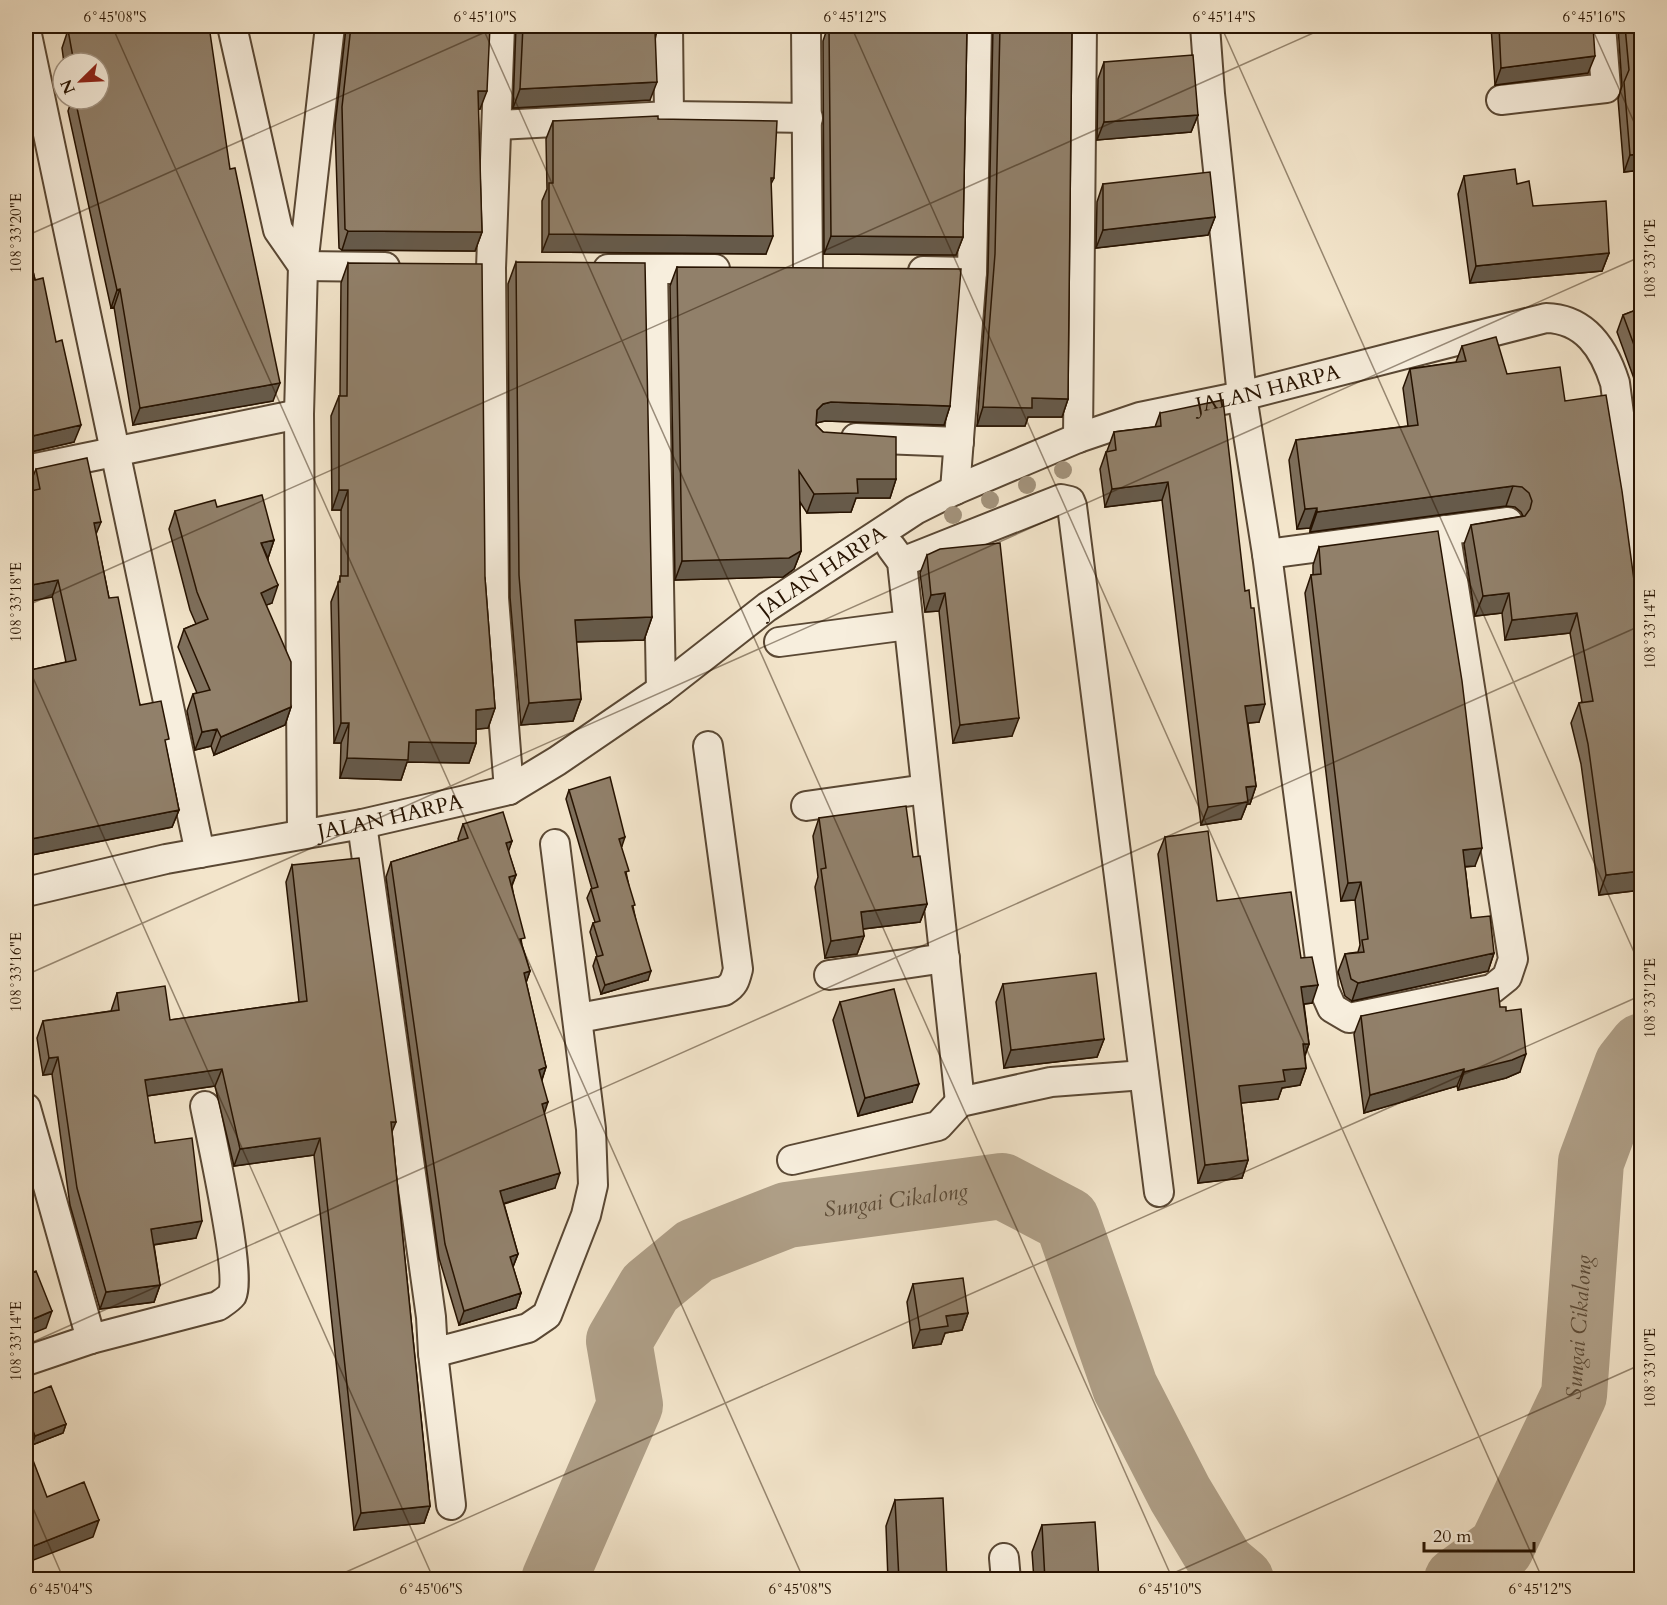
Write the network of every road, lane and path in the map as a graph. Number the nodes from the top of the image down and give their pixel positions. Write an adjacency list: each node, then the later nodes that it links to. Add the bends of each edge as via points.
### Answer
1 (232, 26): 15 (street, via 278,230)
2 (330, 26): 15 (street)
3 (500, 26): 14 (street)
4 (668, 26): 12 (street)
5 (806, 26): 13 (street)
6 (977, 26): 22 (street)
7 (1082, 26): 27 (street)
8 (1205, 26): 23 (street)
9 (1601, 26): 11 (street, via 1606,88)
10 (33, 28): 29 (street)
11 (1502, 100)
12 (669, 116): 13 (street); 14 (street)
13 (808, 118): 20 (street)
14 (496, 125): 43 (street, via 491,268 494,598)
15 (303, 266): 16 (street); 25 (street)
16 (409, 267)
17 (584, 268): 18 (street)
18 (653, 269): 19 (street); 40 (street)
19 (736, 270)
20 (807, 270)
21 (902, 271): 22 (street)
22 (972, 272): 28 (street)
23 (1242, 396): 24 (street, JALAN HARPA, via 1546,318 1570,321 1593,337); 27 (street, JALAN HARPA, via 1140,417); 35 (street)
24 (1630, 410): 37 (street, JALAN HARPA)
25 (299, 414): 29 (street); 46 (street)
26 (835, 438): 28 (street)
27 (1078, 438): 31 (street, JALAN HARPA)
28 (959, 442): 31 (street)
29 (116, 451): 30 (street); 48 (street)
30 (26, 470)
31 (956, 490): 34 (street, JALAN HARPA)
32 (1508, 522): 33 (street)
33 (1445, 530): 35 (street); 35 (street, via 1514,959 1507,977 1492,989 1349,1018 1332,1008 1324,990)
34 (882, 532): 36 (street); 40 (street, JALAN HARPA, via 766,607)
35 (1267, 554)
36 (902, 562): 38 (street); 53 (street, via 1061,499 1070,501)
37 (1641, 589)
38 (908, 625): 39 (street); 42 (street)
39 (779, 642)
40 (660, 690): 43 (street, JALAN HARPA, via 558,761)
41 (708, 746): 52 (street, via 738,969 733,986 724,991)
42 (926, 789): 44 (street); 50 (street)
43 (508, 790): 45 (street, JALAN HARPA)
44 (806, 806)
45 (362, 824): 46 (street, JALAN HARPA); 60 (street)
46 (303, 834): 48 (street, JALAN HARPA)
47 (555, 844): 52 (street)
48 (200, 853): 49 (street, JALAN HARPA)
49 (26, 892)
50 (945, 958): 51 (street); 54 (street)
51 (829, 975)
52 (579, 1018): 60 (street, via 593,1185 586,1215 547,1315 528,1329)
53 (1144, 1075): 54 (street, via 1051,1083); 58 (street)
54 (960, 1102): 57 (street, via 938,1126)
55 (205, 1107): 59 (street, via 235,1282 231,1296 218,1306)
56 (26, 1108): 59 (street)
57 (792, 1160)
58 (1159, 1192)
59 (91, 1339): 61 (street)
60 (433, 1353): 62 (street)
61 (26, 1361)
62 (451, 1505)

